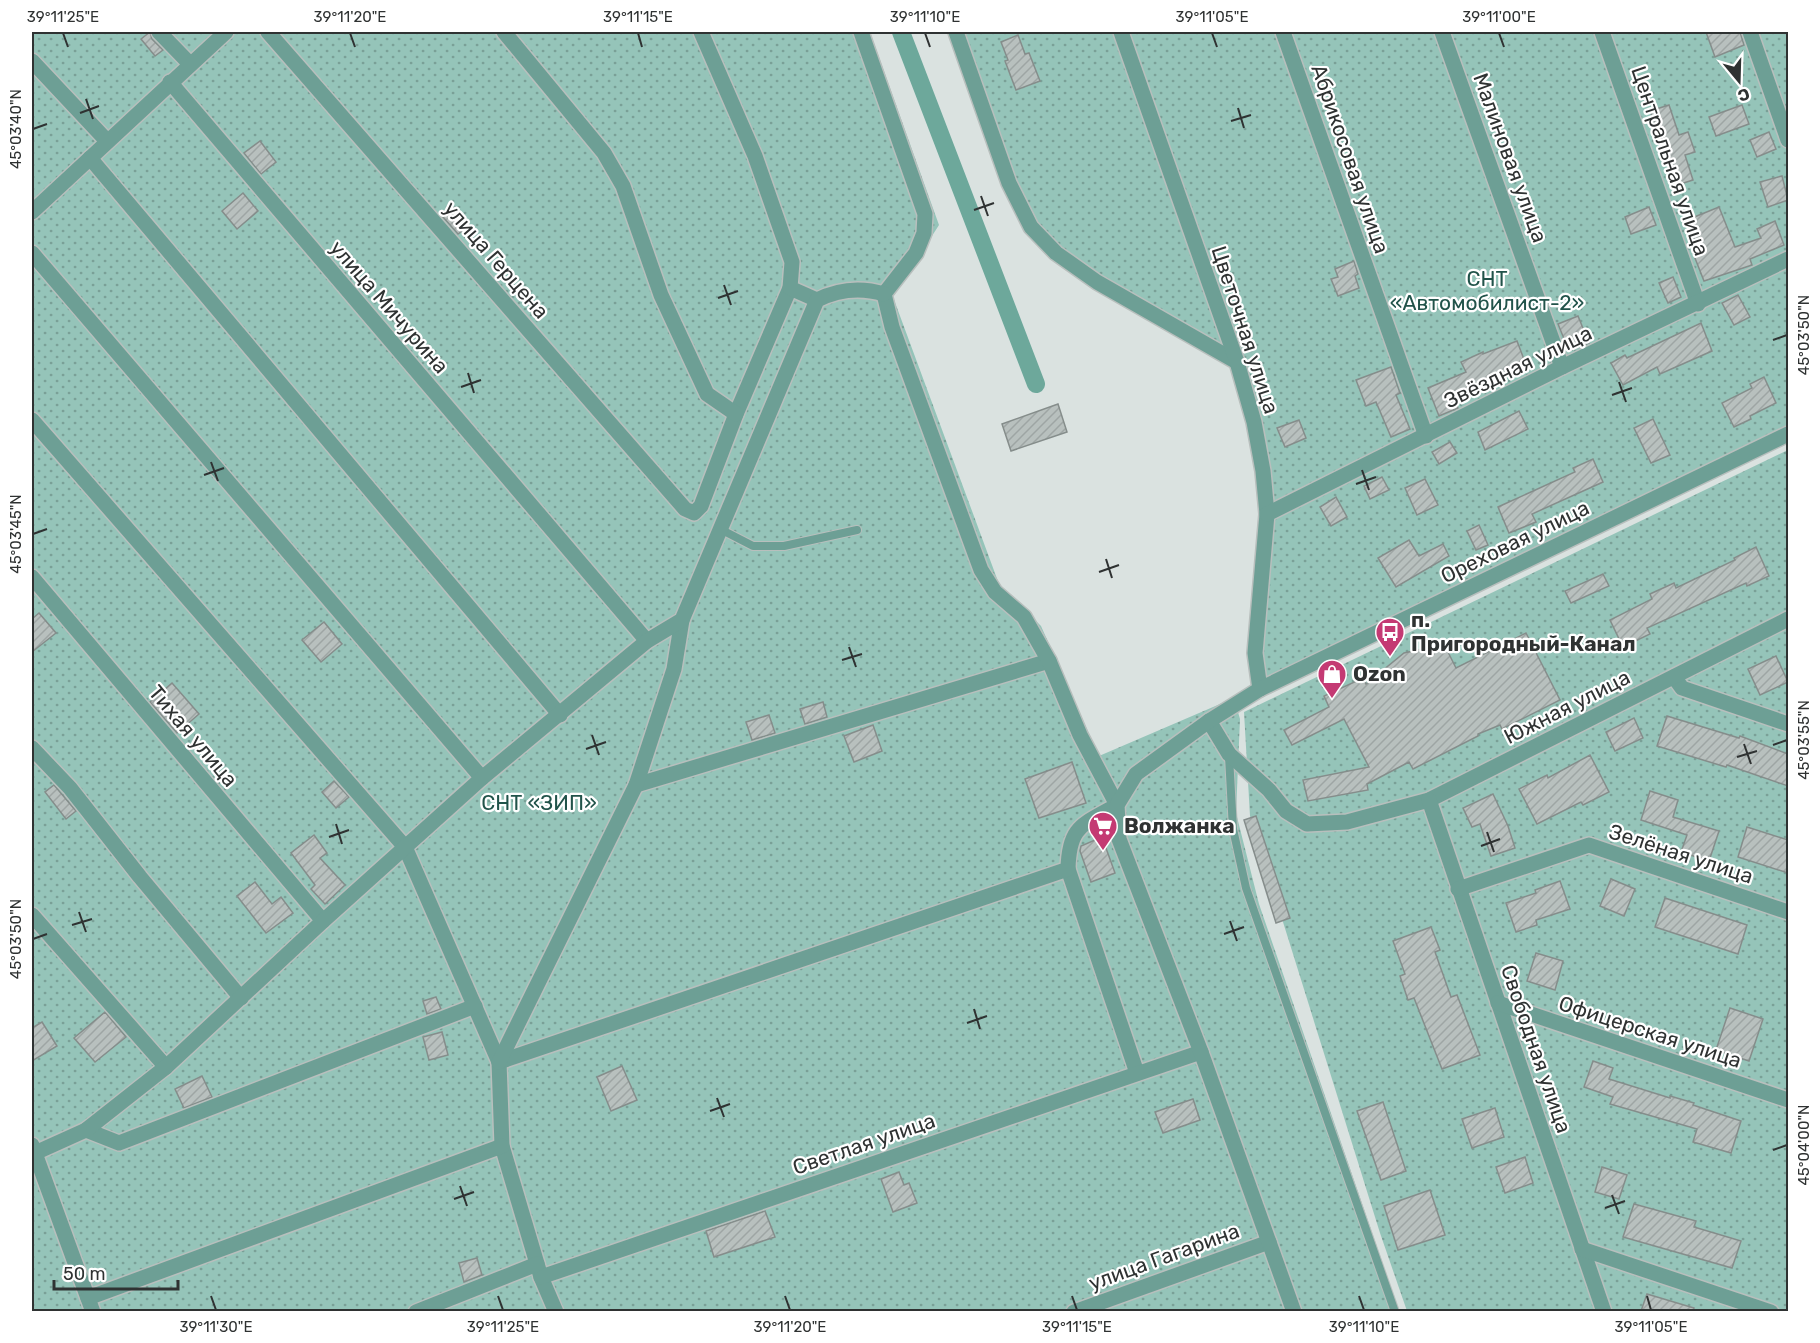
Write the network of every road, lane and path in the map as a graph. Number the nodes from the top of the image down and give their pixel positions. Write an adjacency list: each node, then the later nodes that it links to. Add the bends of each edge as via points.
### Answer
1 (159, 32): 14 (street)
2 (226, 32): 14 (street)
3 (268, 32): 28 (street, улица Герцена, via 685,509 694,513 701,506)
4 (504, 32): 28 (street, via 604,153 623,186 661,295 708,394)
5 (701, 32): 22 (street, via 756,156 792,262)
6 (861, 32): 23 (street, via 925,214 924,233 916,253)
7 (956, 32): 26 (street, via 1009,183 1031,226 1056,253 1097,282)
8 (1121, 32): 26 (street, Цветочная улица)
9 (1283, 32): 31 (street, Абрикосовая улица)
10 (1442, 32): 27 (street, Малиновая улица)
11 (1602, 32): 25 (street, Центральная улица)
12 (1750, 32): 16 (street)
13 (32, 61): 17 (street)
14 (190, 64): 15 (street)
15 (170, 82): 17 (street); 38 (street, улица Мичурина)
16 (1788, 140)
17 (107, 141): 18 (street)
18 (90, 158): 19 (street); 42 (street)
19 (32, 212)
20 (32, 253): 47 (street)
21 (1788, 259): 25 (street, Звёздная улица)
22 (790, 288): 24 (street); 28 (street)
23 (884, 294): 24 (street, via 868,289 834,292); 39 (street, via 892,327 981,570 995,592 1024,617)
24 (817, 300): 33 (street)
25 (1698, 304): 27 (street, Звёздная улица)
26 (1237, 362): 32 (street, Цветочная улица, via 1254,423)
27 (1562, 367): 31 (street, Звёздная улица)
28 (736, 414)
29 (32, 420): 51 (street)
30 (1788, 434): 41 (street, Ореховая улица)
31 (1426, 436): 32 (street, Звёздная улица)
32 (1267, 514): 41 (street, Цветочная улица, via 1255,653)
33 (720, 530): 34 (lane, via 753,546 784,546); 36 (street)
34 (857, 530)
35 (32, 578): 56 (street, Тихая улица)
36 (682, 620): 38 (street); 48 (street, via 674,669)
37 (1788, 620): 40 (street, Южная улица)
38 (647, 641): 42 (street)
39 (1049, 661): 48 (street); 50 (street, via 1080,735)
40 (1674, 677): 44 (street, via 1682,688); 49 (street, Южная улица)
41 (1260, 689): 43 (street, Ореховая улица)
42 (560, 715): 47 (street)
43 (1209, 721): 46 (street, Южная улица); 50 (street, Ореховая улица, via 1136,774)
44 (1788, 724)
45 (32, 748): 57 (street, via 70,788)
46 (1229, 754): 49 (street, Южная улица, via 1286,811 1307,824 1347,822); 76 (lane, via 1233,829 1246,888)
47 (482, 778): 51 (street)
48 (636, 785): 61 (street)
49 (1429, 800): 53 (street, Свободная улица)
50 (1117, 805): 52 (street, via 1076,829 1068,848); 60 (street, via 1119,839)
51 (405, 847): 56 (street); 59 (street)
52 (1068, 869): 61 (street); 63 (street)
53 (1458, 889): 54 (street, Зелёная улица, via 1589,845); 58 (street, Свободная улица)
54 (1788, 912)
55 (32, 915): 62 (street)
56 (323, 921): 57 (street)
57 (241, 998): 62 (street)
58 (1498, 1003): 64 (street, Офицерская улица); 69 (street, Свободная улица)
59 (475, 1006): 61 (street); 65 (street, via 119,1143)
60 (1201, 1052): 63 (street, Светлая улица); 68 (street)
61 (499, 1062): 66 (street)
62 (166, 1067): 65 (street)
63 (1137, 1073): 70 (street, Светлая улица)
64 (1788, 1100)
65 (86, 1131): 67 (street)
66 (502, 1146): 70 (street); 71 (street)
67 (33, 1149): 71 (street)
68 (1269, 1242): 74 (street, улица Гагарина); 75 (street)
69 (1582, 1250): 77 (street, Свободная улица); 78 (street)
70 (539, 1270): 72 (street, Светлая улица); 73 (street)
71 (90, 1305)
72 (417, 1311)
73 (556, 1311)
74 (1074, 1311)
75 (1294, 1311)
76 (1395, 1311)
77 (1604, 1311)
78 (1771, 1311)

